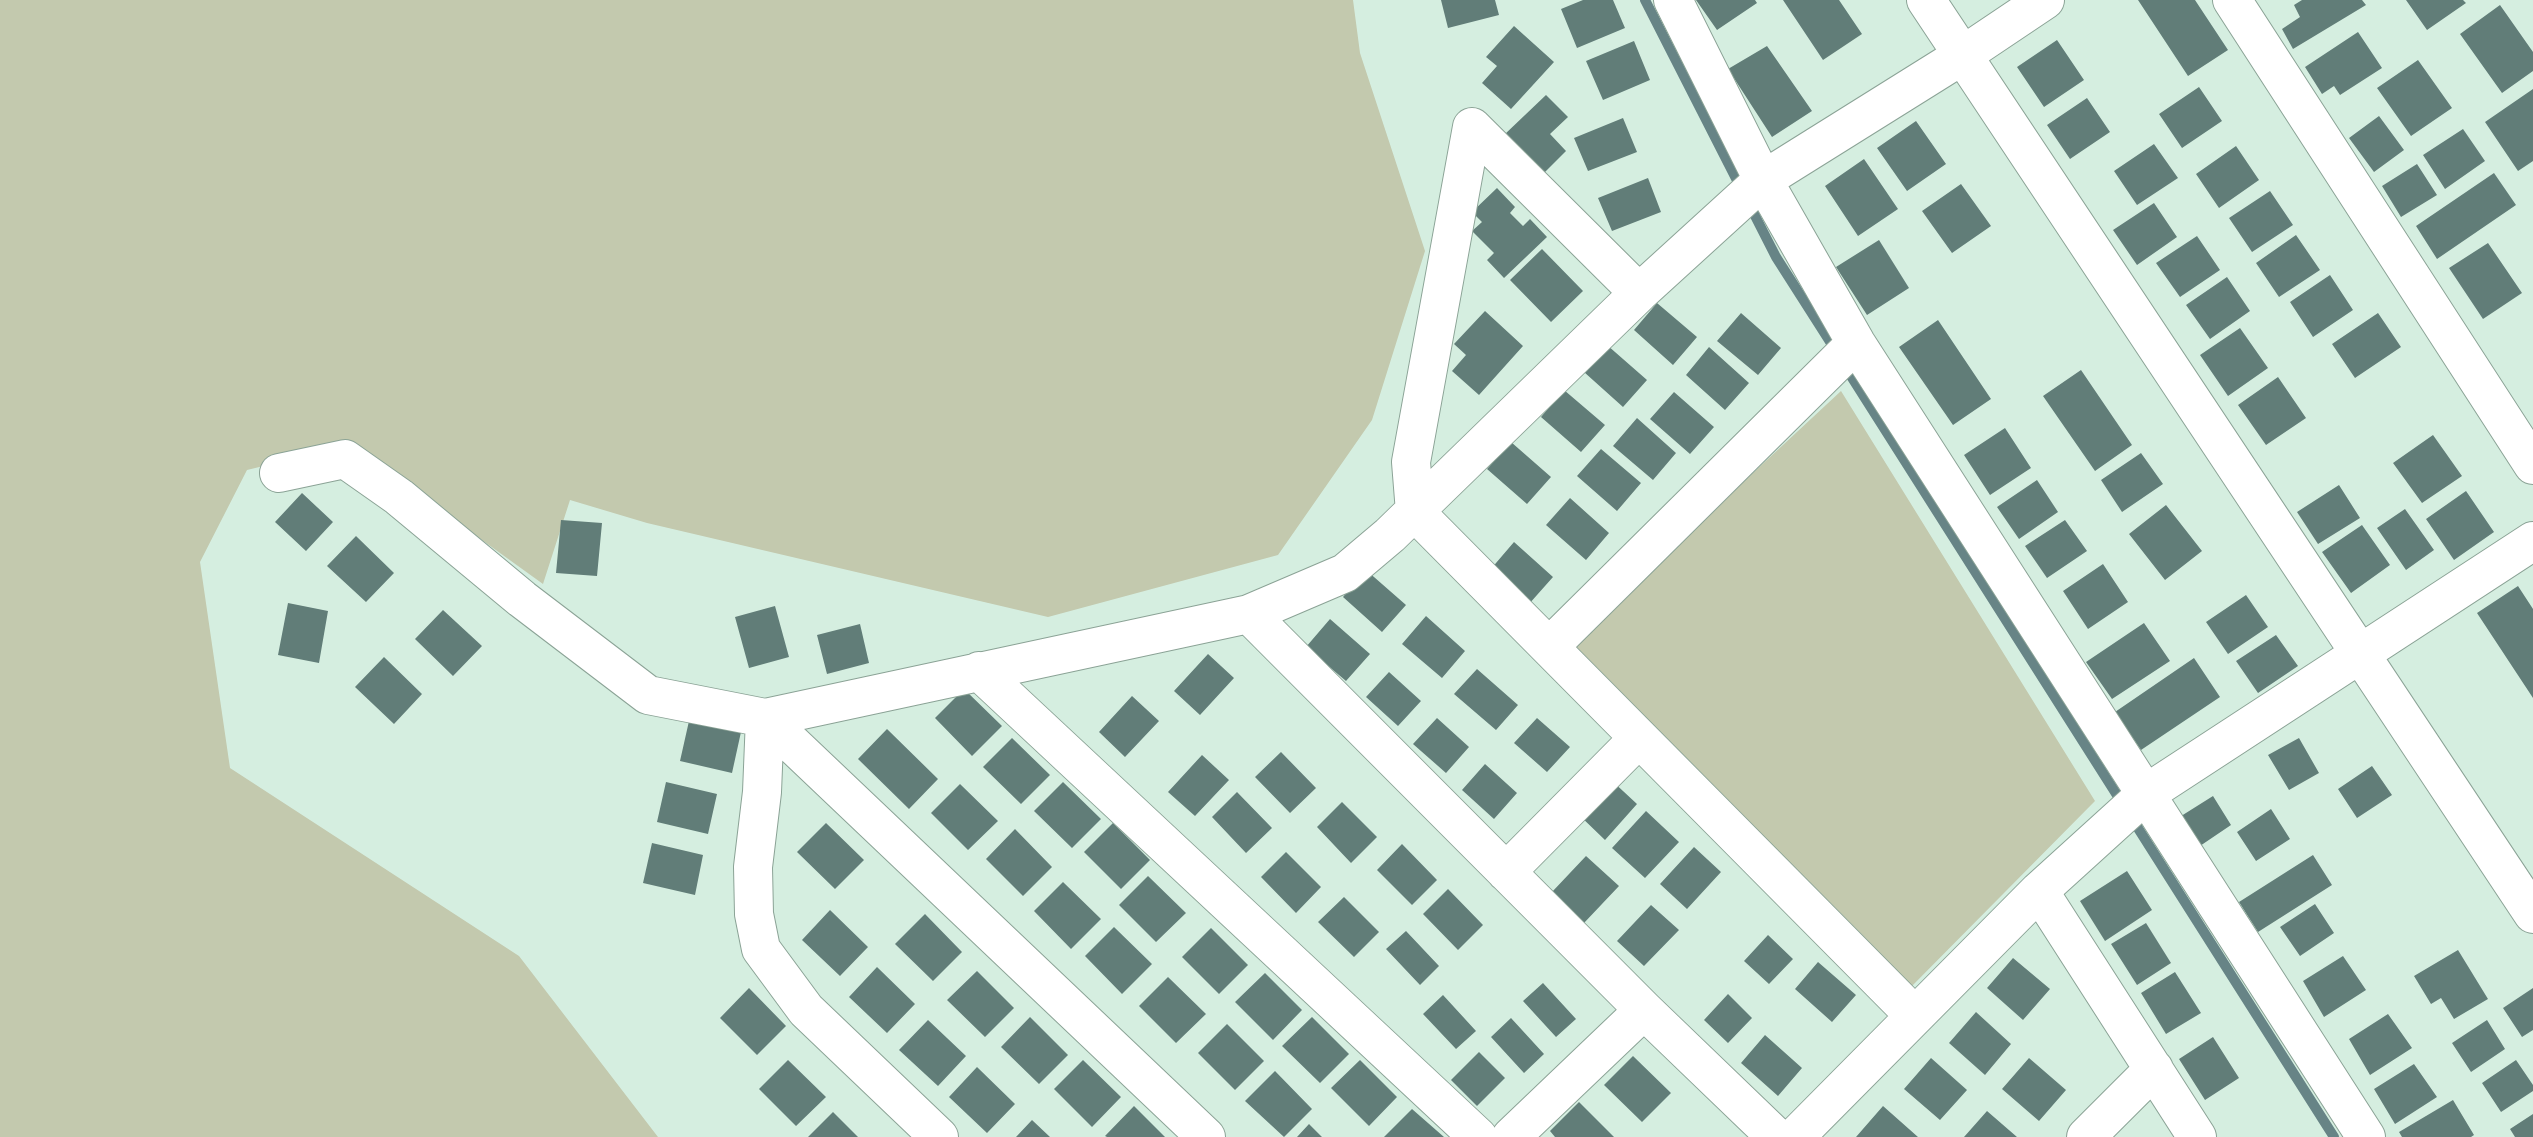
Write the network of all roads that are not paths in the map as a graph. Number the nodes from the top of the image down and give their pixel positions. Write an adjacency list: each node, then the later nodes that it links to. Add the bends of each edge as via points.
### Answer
1 (1673, 0): 6 (street)
2 (1926, 0): 5 (street)
3 (2045, 0): 5 (street)
4 (2232, 0): 9 (street)
5 (1963, 55): 6 (street); 15 (street)
6 (1763, 180): 7 (street); 8 (street)
7 (1639, 293): 11 (street); 11 (street, via 1472,127 1410,462)
8 (1856, 343): 14 (street); 19 (street)
9 (2533, 465)
10 (279, 473): 17 (street, via 345,459 648,695)
11 (1415, 512): 13 (street, via 1345,573); 14 (street)
12 (2533, 541): 15 (street)
13 (1249, 614): 16 (street); 20 (street)
14 (1549, 647): 18 (street)
15 (2362, 654): 19 (street); 22 (street)
16 (979, 671): 17 (street); 28 (street)
17 (765, 718): 26 (street, via 752,867 761,949 806,1010); 27 (street)
18 (1639, 738): 20 (street); 24 (street)
19 (2147, 793): 21 (street); 34 (street)
20 (1506, 872): 23 (street)
21 (2039, 891): 24 (street); 25 (street)
22 (2533, 914)
23 (1644, 1010): 29 (street); 30 (street)
24 (1915, 1016): 31 (street)
25 (2154, 1069): 32 (street); 33 (street)
26 (939, 1137)
27 (1206, 1137)
28 (1478, 1137)
29 (1511, 1137)
30 (1776, 1137)
31 (1795, 1137)
32 (2086, 1137)
33 (2197, 1137)
34 (2366, 1137)

